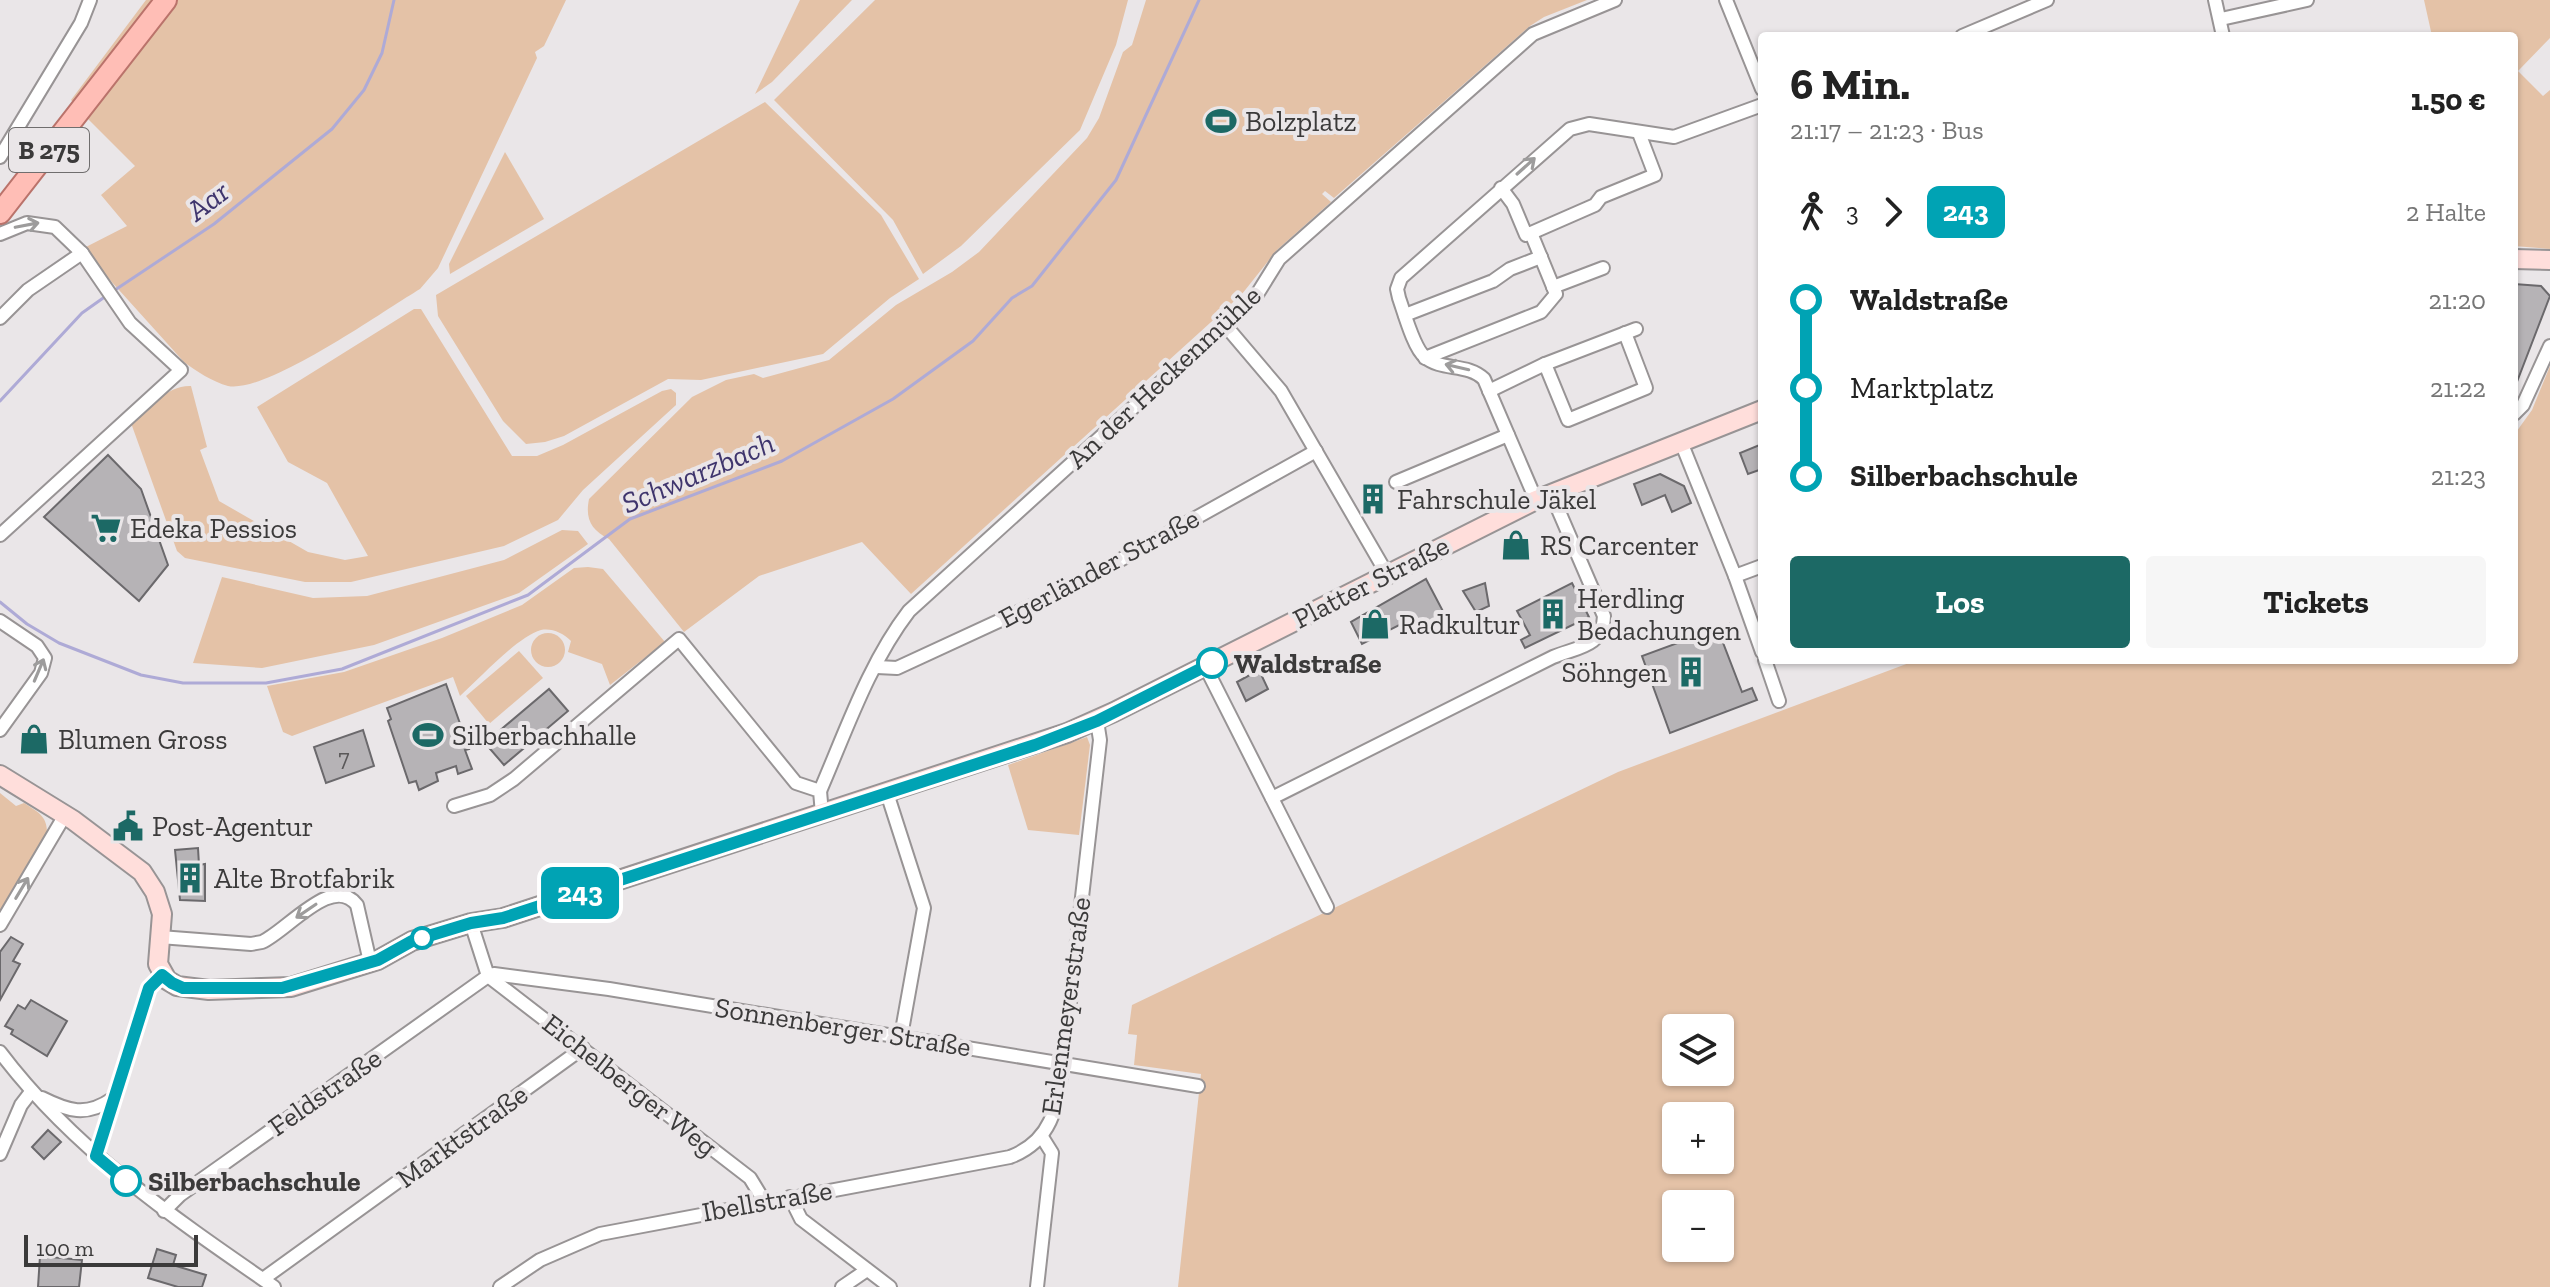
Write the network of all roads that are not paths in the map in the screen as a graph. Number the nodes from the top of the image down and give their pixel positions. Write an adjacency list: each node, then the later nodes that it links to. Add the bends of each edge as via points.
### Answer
1 (90, 0): 15 (street)
2 (166, 0): 17 (main road, B 275)
3 (1615, 0): 28 (street, An der Heckenmühle, via 1533,34 1279,259 1256,296)
4 (1726, 0): 12 (street)
5 (2047, 0): 8 (street)
6 (2215, 0): 9 (street)
7 (2307, 0): 9 (street)
8 (2017, 6): 10 (street)
9 (2221, 19): 11 (street)
10 (1992, 30)
11 (2223, 32)
12 (1758, 79)
13 (1758, 107): 14 (street, via 1689,134)
14 (1639, 133): 16 (street, one-way to 14, via 1570,129 1589,124); 18 (street, via 1655,175)
15 (0, 157)
16 (1501, 188): 18 (street, via 1526,235); 26 (street, via 1404,272 1397,289)
17 (0, 213)
18 (1531, 233): 21 (street)
19 (0, 234): 20 (street, one-way to 20, via 27,223 49,224)
20 (82, 253): 27 (street, via 28,290); 40 (street, via 130,323 181,370)
21 (1541, 257): 25 (street); 26 (street)
22 (2518, 259): 23 (main road)
23 (2550, 260)
24 (1603, 268): 25 (street)
25 (1553, 287): 30 (street, via 1556,294 1541,312)
26 (1405, 315): 30 (street)
27 (0, 318)
28 (1225, 325): 37 (street, via 1273,380); 48 (street, An der Heckenmühle, via 909,611)
29 (2550, 346): 33 (street)
30 (1425, 358): 32 (street, one-way to 30, via 1474,371)
31 (1545, 364): 31 (street, via 1630,331 1646,388 1568,420); 32 (street)
32 (1489, 391): 35 (street)
33 (2518, 410)
34 (1758, 412): 36 (main road, Platter Straße)
35 (1508, 435): 38 (street); 39 (street)
36 (1681, 442): 39 (main road, Platter Straße); 43 (street)
37 (1316, 451): 42 (street); 48 (street, Egerländer Straße, via 1039,603 897,668)
38 (1396, 482)
39 (1544, 497): 42 (main road, Platter Straße); 55 (street, via 1604,616 1597,640)
40 (0, 535)
41 (1758, 567): 43 (street)
42 (1387, 574): 47 (main road, Platter Straße)
43 (1735, 576): 45 (street)
44 (0, 621): 51 (street, one-way to 44, via 41,673 45,658 37,646)
45 (1758, 641)
46 (1766, 664): 49 (street)
47 (1205, 666): 50 (main road, Platter Straße); 55 (street)
48 (877, 667): 53 (street, An der Heckenmühle)
49 (1779, 701)
50 (1097, 721): 54 (main road, Platter Straße); 69 (street, Erlenmeyerstraße, via 1100,740)
51 (0, 730)
52 (0, 775): 58 (main road)
53 (820, 791): 56 (street, via 793,779 679,639 514,779 490,795); 57 (street)
54 (887, 793): 57 (main road, Platter Straße); 66 (street, via 924,908)
55 (1272, 798): 59 (street)
56 (454, 806)
57 (822, 814): 60 (main road, Platter Straße, via 503,918)
58 (65, 815): 61 (street, one-way to 58); 62 (main road, via 142,872 160,903)
59 (1327, 907)
60 (471, 923): 63 (main road, Platter Straße, via 412,941); 65 (street)
61 (0, 925)
62 (160, 937): 63 (street, one-way to 62, via 357,905 342,894 324,899 270,939 251,944); 64 (main road)
63 (370, 962): 64 (main road, Platter Straße, via 269,990 183,988)
64 (162, 975): 72 (street, via 149,988)
65 (488, 976): 66 (street, Sonnenberger Straße, via 609,989); 67 (street, Eichelberger Weg); 78 (street, Feldstraße)
66 (901, 1036): 69 (street, Sonnenberger Straße)
67 (583, 1048): 77 (street, Eichelberger Weg, via 750,1178); 80 (street, Marktstraße)
68 (0, 1052): 71 (street)
69 (1063, 1063): 70 (street, Sonnenberger Straße); 73 (street, Erlenmeyerstraße, via 1056,1113)
70 (1198, 1086)
71 (31, 1092): 72 (street, via 79,1112); 74 (street); 75 (street)
72 (112, 1099): 75 (street)
73 (1042, 1137): 76 (street, Ibellstraße, via 1010,1157); 85 (street, Erlenmeyerstraße, via 1052,1153)
74 (0, 1154)
75 (96, 1156): 78 (street)
76 (790, 1197): 77 (street, Ibellstraße); 79 (street, via 801,1219)
77 (764, 1201): 82 (street, Ibellstraße, via 600,1234 550,1254)
78 (164, 1211): 80 (street)
79 (867, 1270): 83 (street); 84 (street)
80 (263, 1279): 81 (street)
81 (274, 1287)
82 (500, 1287)
83 (842, 1287)
84 (890, 1287)
85 (1037, 1287)

